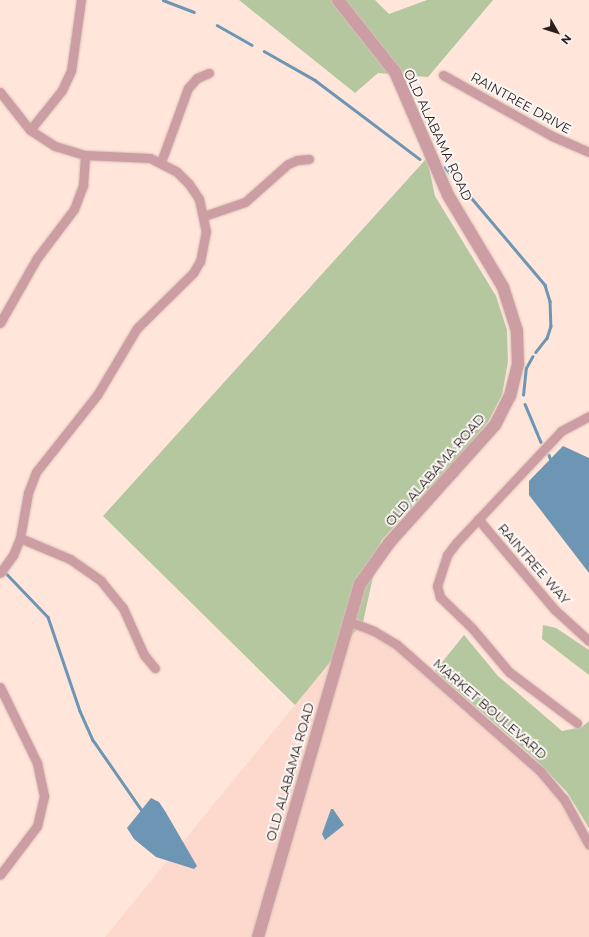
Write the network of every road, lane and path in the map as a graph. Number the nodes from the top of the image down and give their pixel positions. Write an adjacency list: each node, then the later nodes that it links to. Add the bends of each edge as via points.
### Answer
1 (81, 0): 6 (street, via 72,71 62,90)
2 (338, 0): 17 (street, OLD ALABAMA ROAD, via 401,82 448,194 509,300 518,346 515,381 495,424 378,556 360,584)
3 (209, 73): 10 (street, via 197,78 188,88)
4 (442, 75): 7 (street, RAINTREE DRIVE, via 552,136)
5 (0, 92): 6 (street)
6 (30, 130): 8 (street, via 55,146)
7 (589, 152)
8 (85, 155): 10 (street, via 137,156); 12 (street, via 83,185 74,209 37,258)
9 (309, 159): 11 (street, via 288,164 244,202)
10 (161, 162): 11 (street, via 177,172 189,184)
11 (204, 216): 15 (street, via 204,246 193,273 137,328 97,395 36,472 28,493)
12 (0, 323)
13 (589, 416): 14 (street, via 561,431)
14 (478, 519): 18 (street, RAINTREE WAY, via 554,609); 21 (street, via 448,555 437,593 480,636 509,672)
15 (20, 538): 16 (street, via 13,555); 19 (street, via 70,559 100,581 123,608 144,655)
16 (0, 573)
17 (348, 621): 22 (street, MARKET BOULEVARD, via 374,631 396,644 541,772 564,799); 24 (street, OLD ALABAMA ROAD)
18 (589, 641)
19 (154, 668)
20 (0, 687): 23 (street, via 37,764 44,796 37,826)
21 (577, 723)
22 (589, 845)
23 (0, 875)
24 (258, 937)

